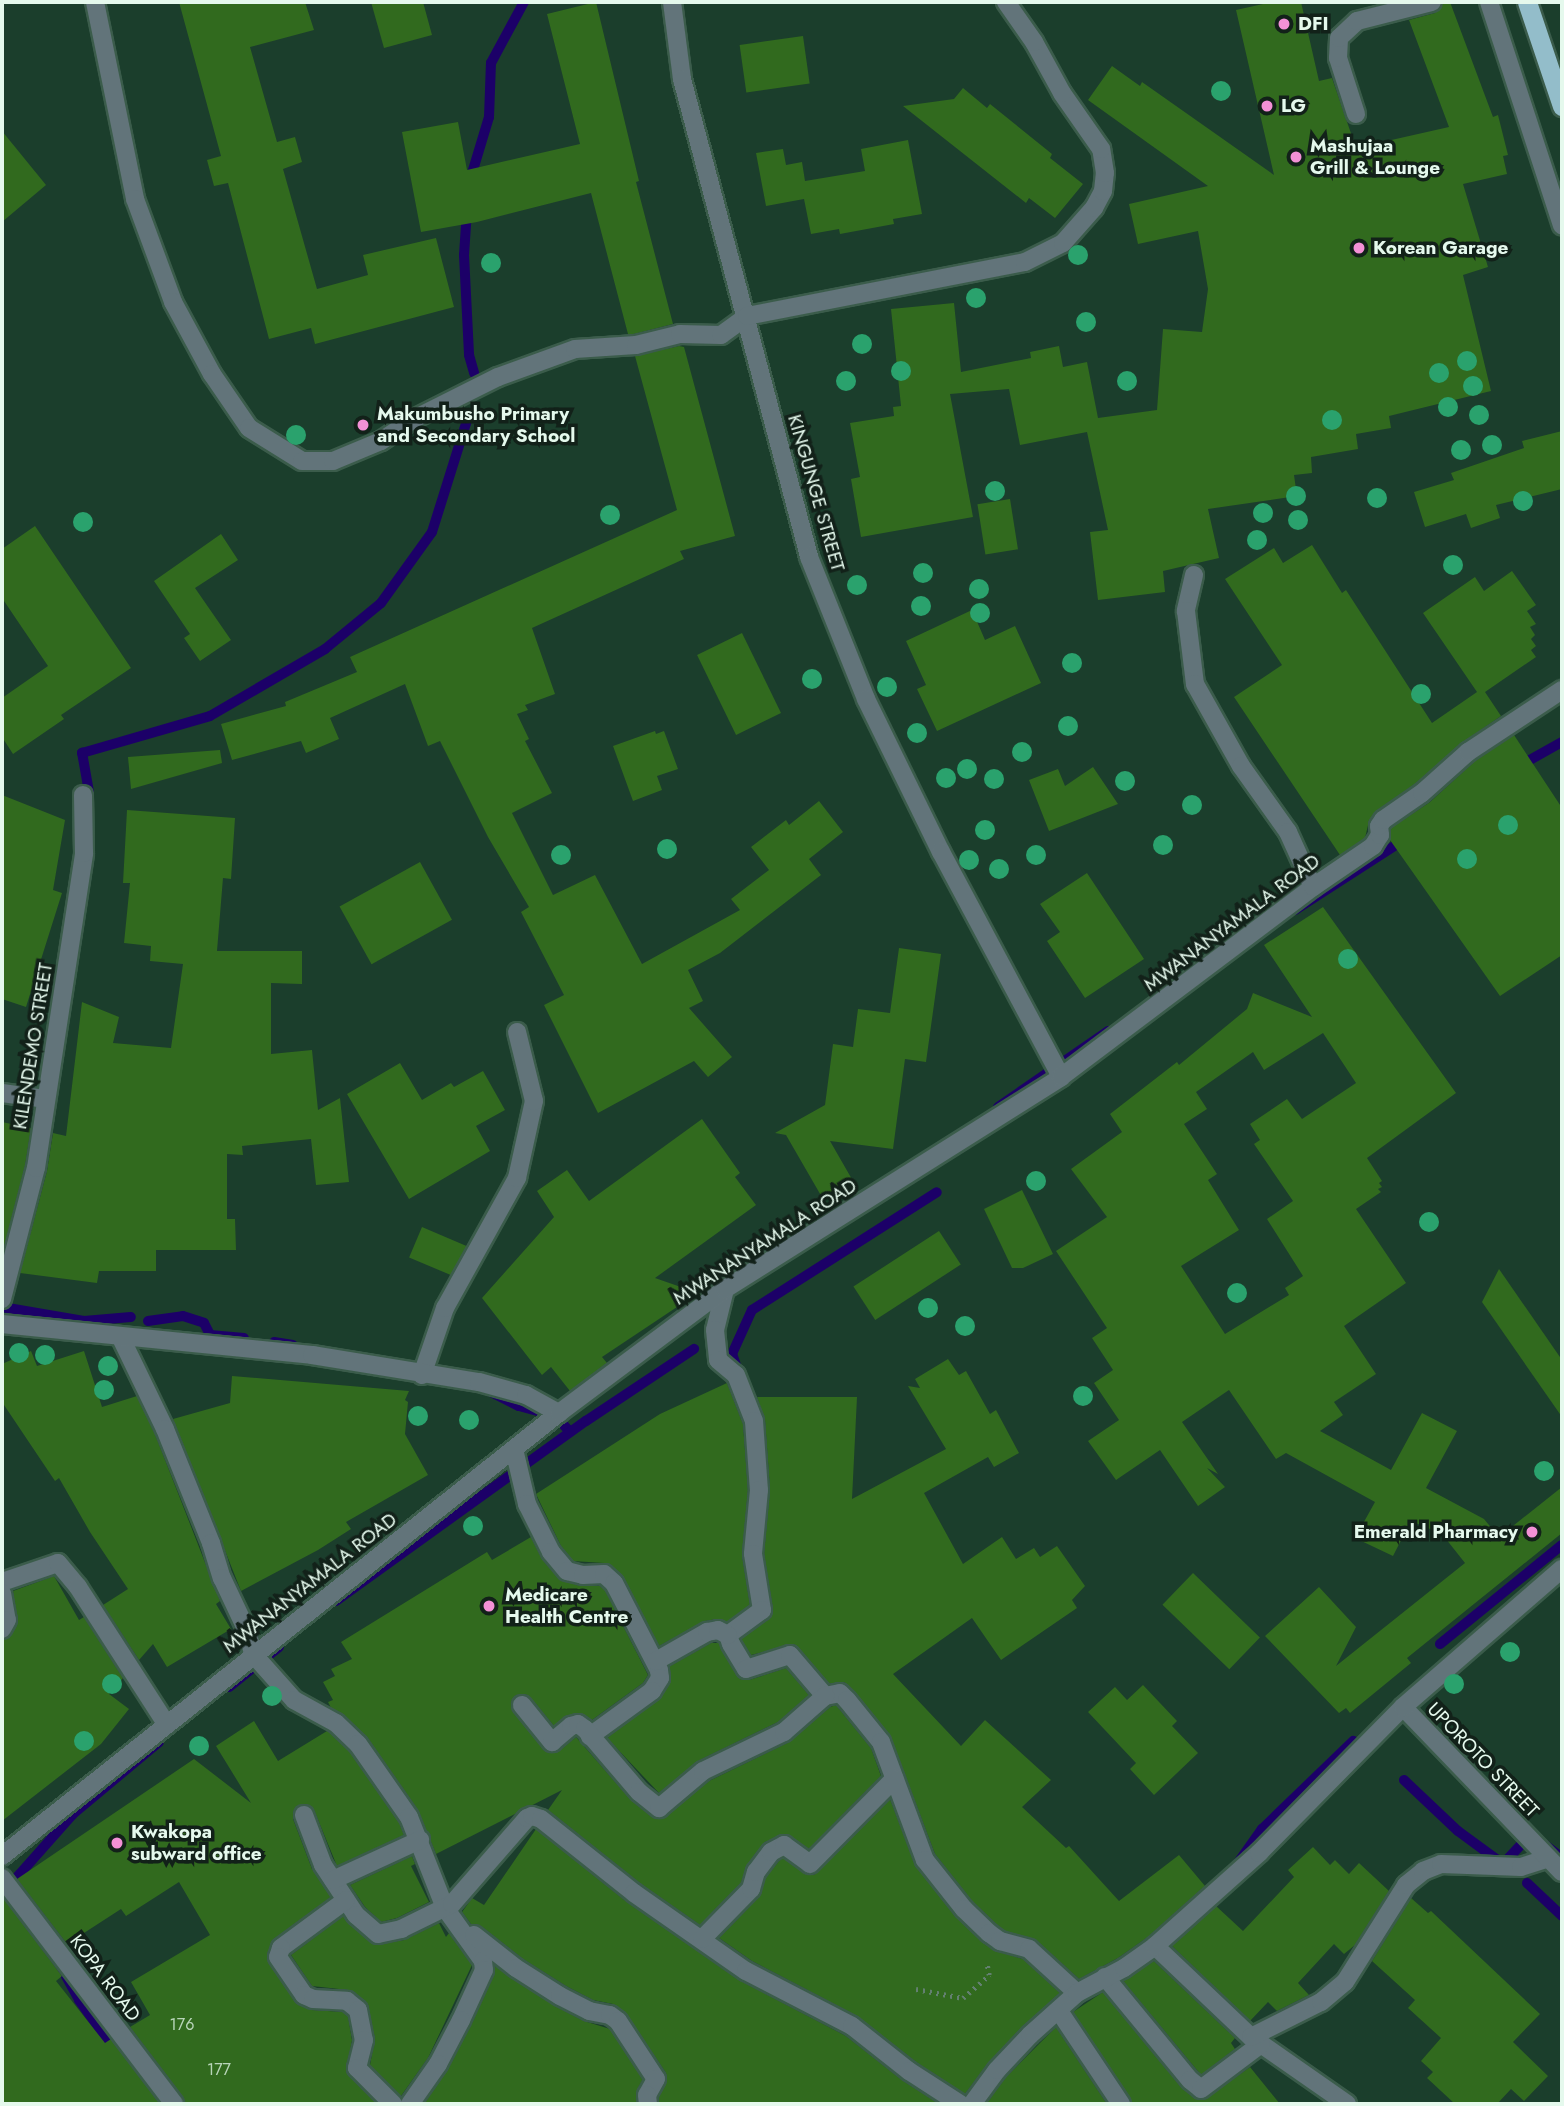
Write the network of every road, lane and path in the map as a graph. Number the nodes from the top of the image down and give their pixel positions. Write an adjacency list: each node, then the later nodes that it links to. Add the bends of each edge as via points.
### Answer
1 (94, 2): 10 (street, via 135,199 173,302 212,374 250,428 302,461 333,461 381,441 498,377 575,349 636,345 680,334 721,335)
2 (672, 2): 10 (street, KINGUNGE STREET, via 682,79)
3 (1006, 2): 10 (street, via 1101,149 1103,191 1094,208 1063,243 1025,262)
4 (1432, 2): 8 (street, via 1357,21 1339,38 1338,58)
5 (1489, 2): 9 (street)
6 (1527, 2): 7 (highway)
7 (1562, 106)
8 (1356, 114)
9 (1562, 225)
10 (747, 316): 16 (street, KINGUNGE STREET, via 809,557 866,699)
11 (1194, 575): 14 (street, via 1186,611 1195,684 1241,766 1288,832)
12 (1562, 690): 14 (street, MWANANYAMALA ROAD, via 1468,752 1383,820 1373,846)
13 (83, 795): 18 (street, KILENDEMO STREET, via 84,853)
14 (1313, 887): 16 (street, MWANANYAMALA ROAD)
15 (517, 1032): 23 (street, via 534,1101 517,1178 445,1308)
16 (1061, 1077): 19 (street, MWANANYAMALA ROAD)
17 (2, 1093): 18 (street)
18 (45, 1099): 20 (street, KILENDEMO STREET, via 37,1168)
19 (725, 1289): 24 (street, MWANANYAMALA ROAD); 30 (street, via 715,1330 718,1360 736,1375 756,1431 759,1490 753,1554 762,1610)
20 (2, 1299)
21 (2, 1324): 22 (street)
22 (121, 1338): 23 (street, via 313,1354); 31 (street, via 165,1429)
23 (422, 1375): 24 (street, via 479,1382 526,1395)
24 (559, 1413): 25 (street, MWANANYAMALA ROAD)
25 (513, 1449): 31 (street, MWANANYAMALA ROAD); 32 (street, via 527,1504 551,1552 566,1571 583,1576 604,1574 614,1583)
26 (1562, 1569): 35 (street)
27 (2, 1582): 36 (street, via 58,1563)
28 (2, 1593): 29 (street, via 8,1620)
29 (2, 1629)
30 (728, 1634): 32 (street, via 707,1632); 33 (street, via 746,1669 790,1656)
31 (253, 1654): 36 (street, MWANANYAMALA ROAD); 40 (street, via 294,1699 336,1723 358,1744)
32 (656, 1661): 37 (street, via 657,1686)
33 (825, 1696): 37 (street, via 784,1732 703,1771 659,1808); 38 (street, via 840,1693 868,1723 881,1742)
34 (522, 1705): 37 (street, via 552,1742 578,1724)
35 (1403, 1707): 42 (street, UPOROTO STREET); 51 (street, via 1259,1853)
36 (167, 1725): 41 (street, MWANANYAMALA ROAD)
37 (590, 1736)
38 (894, 1779): 49 (street, via 925,1860); 50 (street, via 810,1864 784,1845 771,1852 762,1860 746,1896)
39 (304, 1815): 45 (street, via 316,1851)
40 (420, 1840): 45 (street); 47 (street)
41 (2, 1856)
42 (1548, 1858): 43 (street, UPOROTO STREET); 56 (street, via 1521,1867 1441,1864 1423,1871 1406,1885 1345,1982)
43 (1562, 1872)
44 (2, 1878): 57 (street, KOPA ROAD)
45 (333, 1880): 46 (street)
46 (346, 1900): 47 (street, via 378,1934 401,1929); 58 (street, via 281,1948 278,1956 304,1995 313,2000 346,2001 358,2010 364,2040 357,2068)
47 (445, 1908): 48 (street); 50 (street, via 532,1816)
48 (461, 1929): 59 (street, via 478,1950 484,1970 438,2064); 60 (street, via 560,1996 618,2021 656,2079 647,2095)
49 (989, 1933): 53 (path, via 989,1975 966,1996 958,1999); 54 (street, via 1037,1954)
50 (702, 1939): 61 (street, via 746,1971 852,2026)
51 (1155, 1946): 52 (street); 56 (street)
52 (1105, 1977): 54 (street); 56 (street, via 1201,2089)
53 (916, 1989)
54 (1077, 1993): 55 (street)
55 (1059, 2011): 62 (street, via 1012,2054); 63 (street)
56 (1256, 2041): 64 (street)
57 (174, 2104)
58 (393, 2104)
59 (410, 2104)
60 (648, 2104)
61 (960, 2104)
62 (972, 2104)
63 (1121, 2104)
64 (1347, 2104)

